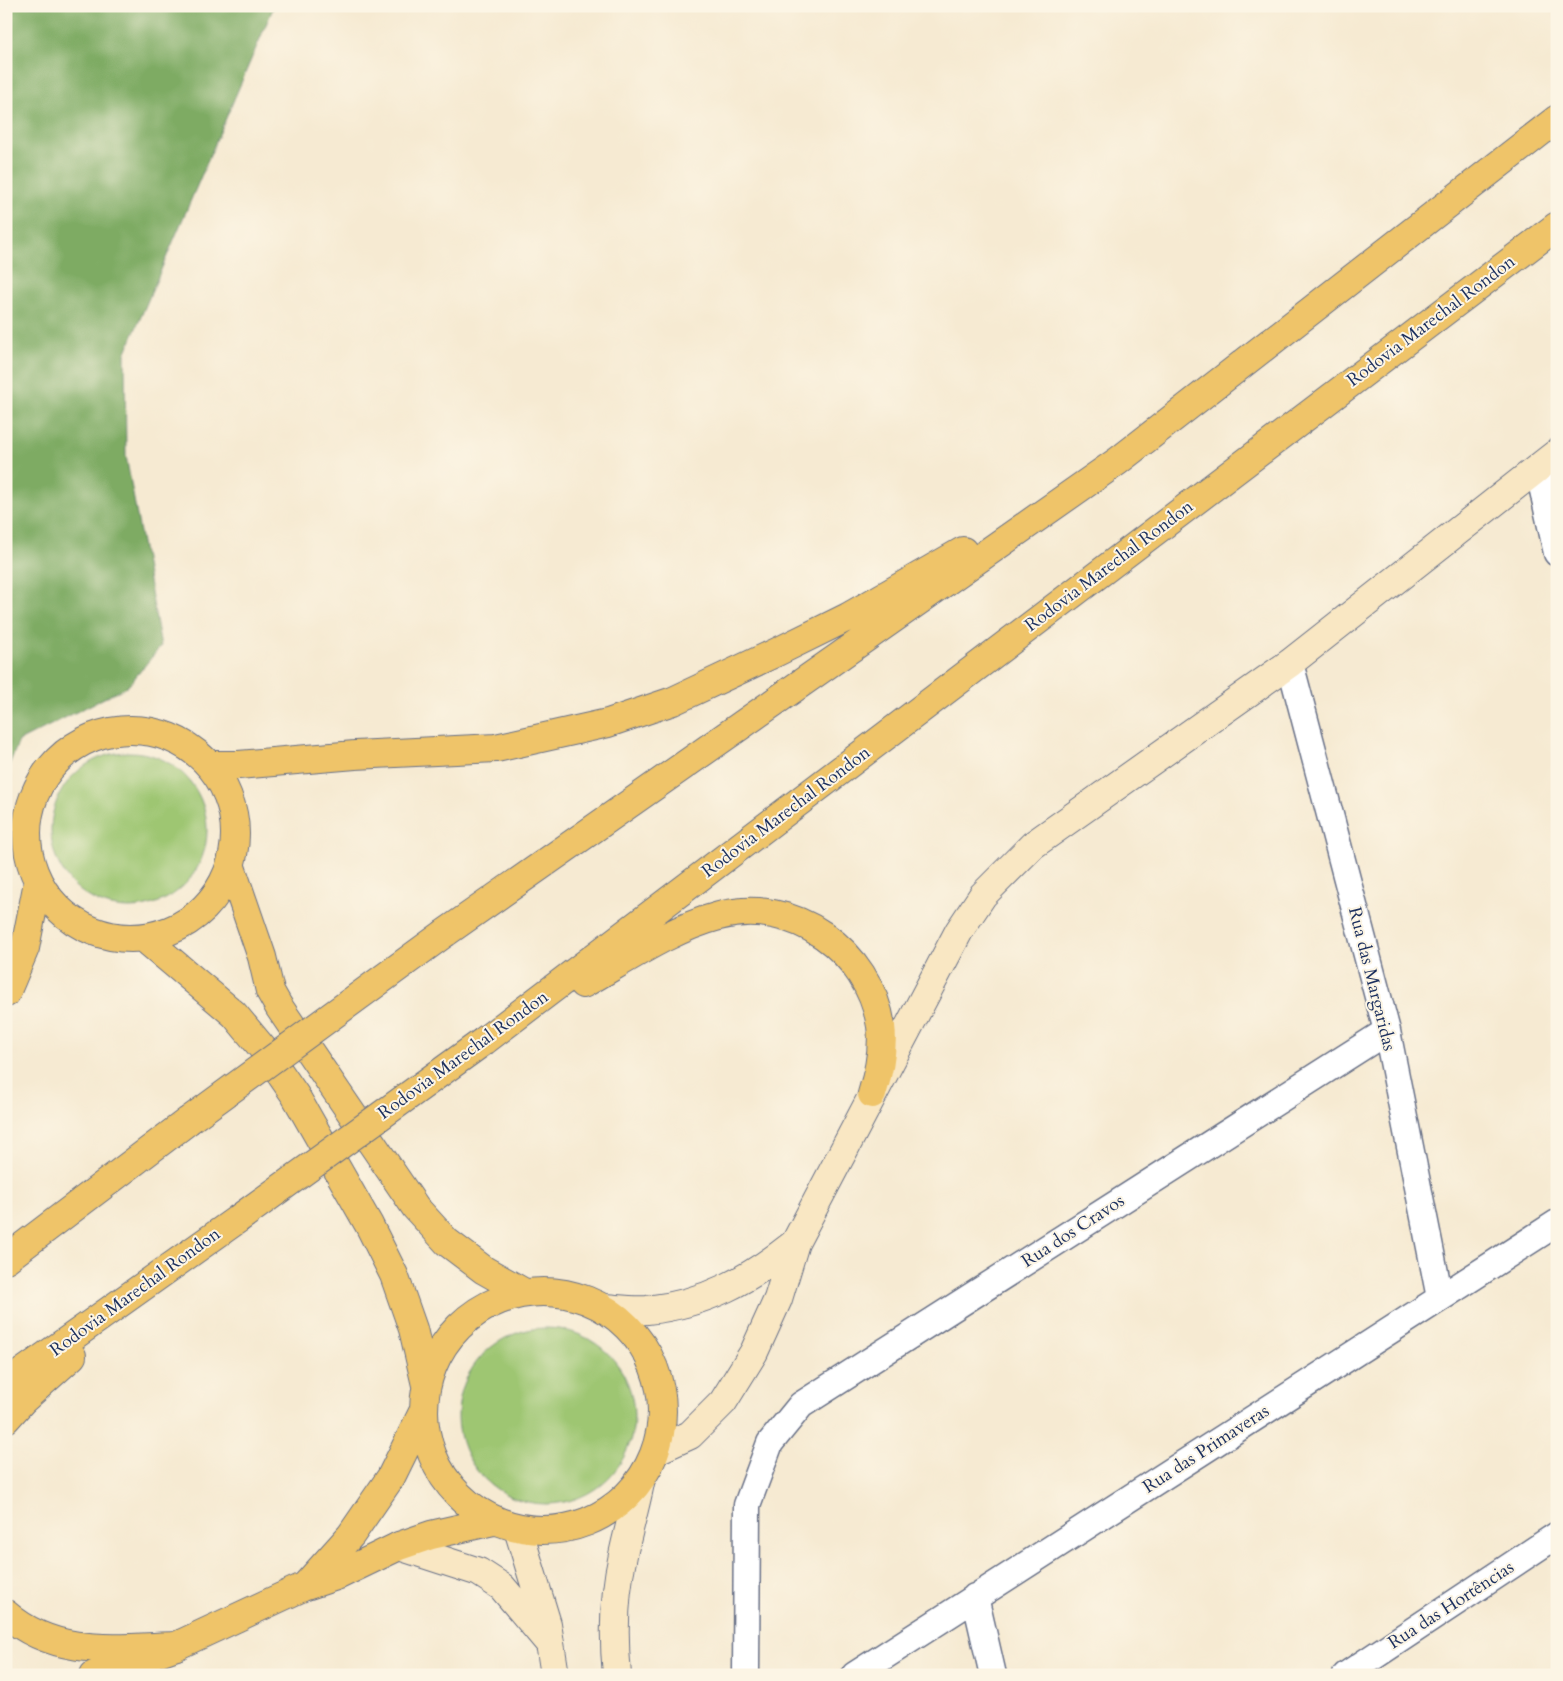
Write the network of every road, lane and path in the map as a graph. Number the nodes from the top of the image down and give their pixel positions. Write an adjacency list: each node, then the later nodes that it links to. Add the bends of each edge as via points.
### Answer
1 (1557, 119): 4 (main road)
2 (1557, 226): 13 (main road, Rodovia Marechal Rondon)
3 (1547, 460): 5 (street); 6 (street)
4 (1118, 461): 7 (main road, via 848,617 673,701 608,723 496,748 238,765); 17 (main road, bridge, via 445,934 188,1121)
5 (1557, 553)
6 (1290, 663): 12 (street, Rua das Margaridas); 14 (street, via 1033,846 983,895 959,931)
7 (210, 764): 8 (main road, via 229,796 236,831); 9 (main road, via 182,742 148,730 115,730 83,740 56,760 37,788 28,819 28,851)
8 (231, 867): 10 (main road, via 212,902 181,927); 19 (main road, via 262,956 270,992 405,1192 447,1242 484,1270)
9 (38, 882): 10 (main road, via 56,908 82,926 112,937); 11 (main road, via 25,948)
10 (144, 938): 23 (main road, via 234,1014 295,1095 394,1275 413,1329)
11 (6, 992)
12 (1387, 1031): 20 (street, Rua das Margaridas); 41 (street, Rua dos Cravos, via 801,1405 770,1443 747,1505)
13 (484, 1041): 14 (main road, via 668,936 718,916 762,912 791,919 824,935 852,960 868,985 881,1028 879,1072); 18 (main road, Rodovia Marechal Rondon, bridge)
14 (872, 1094): 16 (street)
15 (1557, 1223): 20 (street, Rua das Primaveras)
16 (795, 1243): 21 (street, via 726,1290 646,1310); 26 (street, via 766,1326 723,1402 690,1434)
17 (6, 1259)
18 (180, 1260): 22 (main road, Rodovia Marechal Rondon); 25 (main road, via 23,1400)
19 (523, 1292): 21 (main road, via 565,1293); 23 (main road, via 490,1304 461,1324 439,1352)
20 (1440, 1298): 33 (street, Rua das Primaveras)
21 (605, 1308): 26 (main road, via 644,1346 662,1396)
22 (6, 1384)
23 (426, 1385): 24 (main road)
24 (423, 1412): 28 (main road, via 432,1456 456,1495); 32 (main road, via 391,1477 351,1535)
25 (6, 1419)
26 (657, 1450): 27 (main road)
27 (640, 1483): 29 (main road, via 606,1514 580,1524 563,1530); 40 (street, via 615,1604)
28 (492, 1521): 29 (main road); 31 (main road, via 430,1534)
29 (518, 1529): 35 (street)
30 (1557, 1535): 44 (street, Rua das Hortências)
31 (398, 1546): 32 (main road, via 339,1575); 35 (street, via 478,1572 502,1587)
32 (303, 1587): 36 (main road)
33 (975, 1598): 42 (street, Rua das Primaveras); 43 (street)
34 (6, 1614): 36 (main road, via 37,1636 58,1644 80,1648)
35 (550, 1644): 39 (street)
36 (176, 1646): 37 (main road)
37 (124, 1670): 38 (main road)
38 (94, 1675)
39 (555, 1675)
40 (617, 1675)
41 (746, 1675)
42 (855, 1675)
43 (993, 1675)
44 (1346, 1675)

